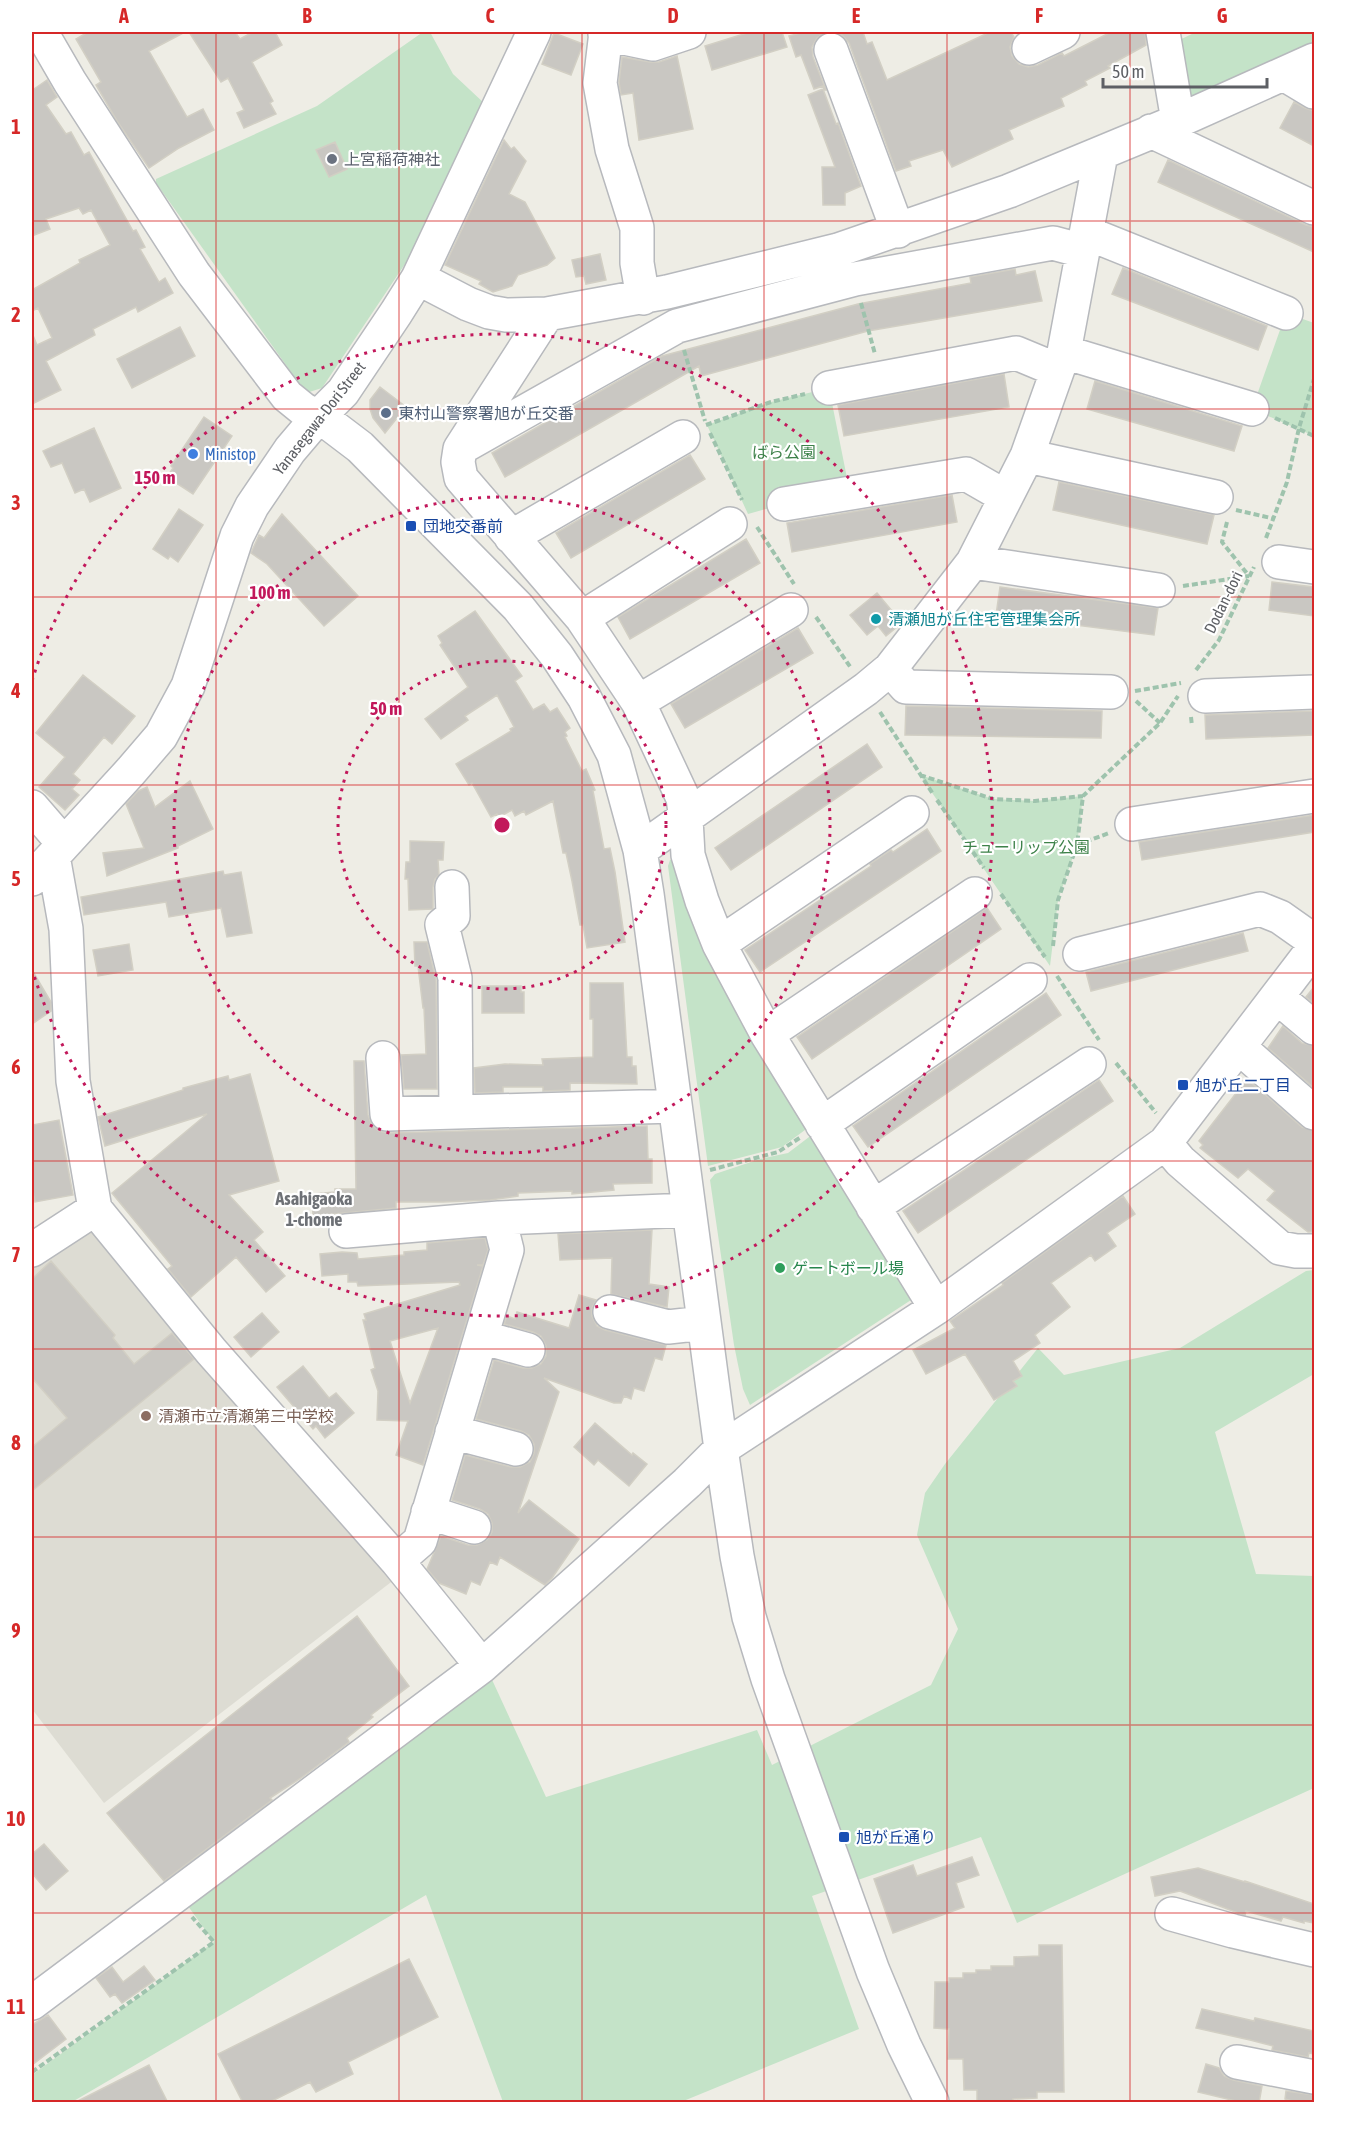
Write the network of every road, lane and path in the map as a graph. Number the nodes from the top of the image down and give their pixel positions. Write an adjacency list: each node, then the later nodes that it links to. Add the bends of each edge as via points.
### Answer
1 (41, 32): 28 (street, via 194,274 287,396)
2 (534, 32): 17 (street, Yanasegawa-Dori Street)
3 (689, 32): 6 (street, via 653,44)
4 (1063, 32): 7 (street)
5 (1163, 32): 12 (street)
6 (606, 33): 19 (street, via 600,83 612,149 638,228 637,263)
7 (1029, 48)
8 (831, 50): 15 (street)
9 (1314, 60): 10 (street)
10 (1284, 74): 11 (street); 12 (street)
11 (1314, 92)
12 (1165, 126): 13 (street); 14 (street)
13 (1101, 154): 15 (street); 16 (street)
14 (1314, 208)
15 (897, 231): 19 (street, via 838,250)
16 (1085, 242): 18 (street, via 1053,243); 20 (street); 23 (street)
17 (418, 278): 21 (street, via 489,312); 28 (street, Yanasegawa-Dori Street, via 343,392)
18 (855, 279): 22 (street); 24 (path)
19 (643, 298): 21 (street)
20 (1286, 313)
21 (547, 314): 32 (street)
22 (677, 326): 30 (path); 32 (street)
23 (1060, 361): 24 (street, via 1016,352); 27 (street); 33 (street)
24 (881, 378): 26 (street)
25 (1314, 379): 29 (path, Dodan-dori)
26 (829, 388): 30 (path, via 771,402)
27 (1252, 409): 29 (path)
28 (318, 417): 62 (street, via 360,447 518,607 557,656 614,755); 63 (street, Yanasegawa-Dori Street, via 290,450 237,536 188,686 161,736)
29 (1299, 428): 31 (path); 38 (path, Dodan-dori)
30 (695, 431): 37 (path); 39 (street)
31 (1314, 436)
32 (460, 449): 39 (street, via 461,478)
33 (1027, 456): 34 (street); 35 (street)
34 (1006, 497): 36 (street, via 966,474); 41 (street)
35 (1223, 503): 38 (path); 43 (path, via 1222,542)
36 (784, 504)
37 (743, 517): 45 (path); 46 (street)
38 (1275, 519): 40 (path, Dodan-dori)
39 (511, 537): 46 (street)
40 (1267, 554): 42 (street); 43 (path, Dodan-dori)
41 (973, 562): 44 (street); 47 (street)
42 (1314, 567)
43 (1250, 576): 44 (path); 48 (path, Dodan-dori)
44 (1158, 590)
45 (800, 603): 49 (path); 52 (street)
46 (582, 618): 52 (street)
47 (890, 669): 49 (street); 50 (street, via 906,687)
48 (1195, 684): 50 (path); 51 (street); 53 (path, Dodan-dori)
49 (866, 689): 54 (path); 59 (street)
50 (1119, 692): 53 (path)
51 (1314, 692)
52 (638, 702): 59 (street, via 682,798)
53 (1160, 723): 55 (path, Dodan-dori)
54 (920, 775): 55 (path, via 993,799 1035,801); 64 (path)
55 (1083, 796): 61 (path)
56 (1314, 796): 60 (street)
57 (32, 807): 63 (street)
58 (912, 813): 67 (street)
59 (686, 819): 62 (street); 67 (street, via 688,855)
60 (1132, 824): 61 (path)
61 (1077, 845): 69 (path, via 1058,900)
62 (640, 850): 76 (street)
63 (49, 860): 83 (street, via 66,929 73,1081)
64 (987, 886): 69 (path); 72 (street)
65 (452, 887): 77 (street, via 453,916 442,925 455,978)
66 (1314, 941): 69 (street, via 1280,917 1260,909)
67 (719, 944): 72 (street)
68 (1314, 948): 70 (street)
69 (1053, 964): 79 (street)
70 (1277, 997): 71 (street); 73 (street)
71 (1314, 1028)
72 (767, 1034): 79 (street)
73 (1240, 1048): 78 (street); 80 (street)
74 (383, 1058): 77 (street, via 387,1114)
75 (1089, 1064): 82 (street)
76 (675, 1106): 77 (street); 81 (street)
77 (456, 1112)
78 (1314, 1113)
79 (822, 1124): 81 (path, via 778,1152); 82 (street)
80 (1165, 1143): 88 (street, via 1180,1161 1280,1248); 89 (street)
81 (685, 1177): 84 (street)
82 (873, 1207): 89 (street)
83 (95, 1209): 87 (street); 99 (street, via 247,1392)
84 (689, 1210): 85 (street); 91 (street)
85 (499, 1218): 86 (street); 92 (street, via 507,1250)
86 (346, 1231)
87 (32, 1250)
88 (1314, 1251)
89 (936, 1308): 96 (street)
90 (610, 1312): 91 (street, via 668,1327)
91 (704, 1323): 96 (street)
92 (481, 1337): 93 (street); 94 (street)
93 (528, 1350)
94 (452, 1432): 95 (street); 97 (street)
95 (516, 1449)
96 (721, 1449): 100 (street); 108 (street, via 749,1617 768,1679 873,1971)
97 (428, 1512): 98 (street); 99 (street, via 420,1541)
98 (474, 1527)
99 (397, 1561): 100 (street)
100 (482, 1666): 101 (street)
101 (175, 1896): 104 (street); 106 (path, via 214,1942)
102 (1172, 1914): 103 (street)
103 (1314, 1950)
104 (32, 2003)
105 (1238, 2062): 107 (street)
106 (32, 2072)
107 (1314, 2077)
108 (932, 2103)

